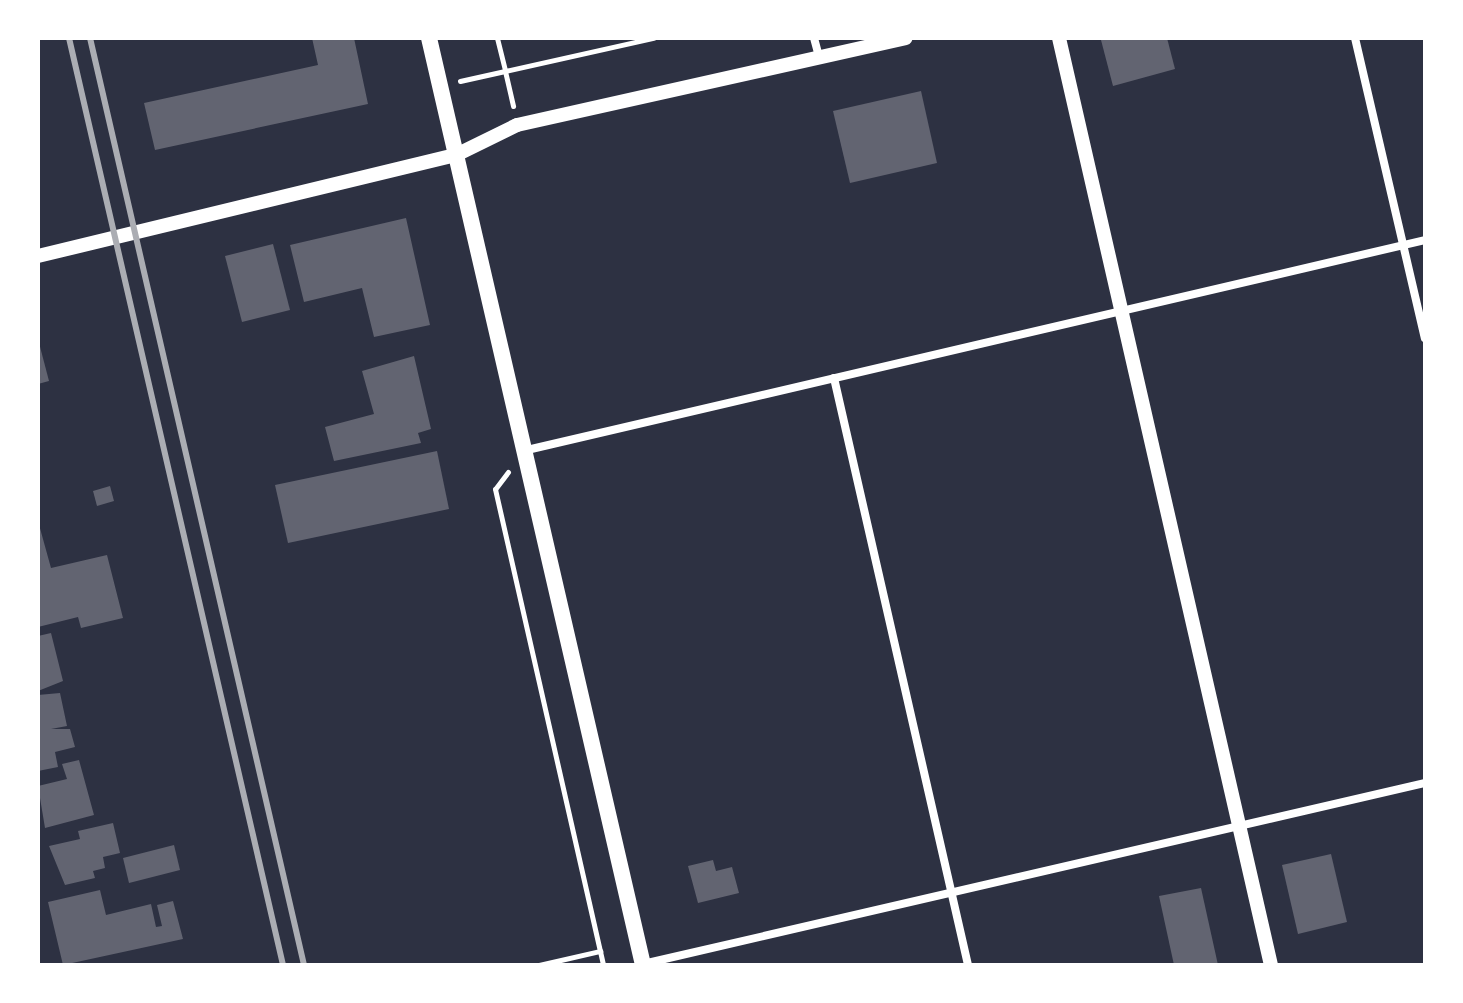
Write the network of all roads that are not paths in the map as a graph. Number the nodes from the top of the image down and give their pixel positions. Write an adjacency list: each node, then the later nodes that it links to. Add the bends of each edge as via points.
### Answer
1 (429, 38): 7 (main road)
2 (814, 38): 6 (street)
3 (905, 38): 6 (street)
4 (1059, 38): 11 (street)
5 (1355, 38): 9 (street)
6 (819, 57): 7 (street, via 517,125)
7 (456, 155): 10 (street); 14 (main road)
8 (1425, 240): 9 (street)
9 (1403, 245): 11 (street); 12 (street)
10 (38, 256)
11 (1122, 311): 13 (street); 16 (street)
12 (1425, 338)
13 (834, 378): 14 (street); 17 (street)
14 (527, 450): 18 (main road)
15 (1425, 783): 16 (street)
16 (1239, 826): 17 (street); 20 (street)
17 (951, 893): 18 (street); 19 (street)
18 (643, 964)
19 (968, 965)
20 (1271, 965)

